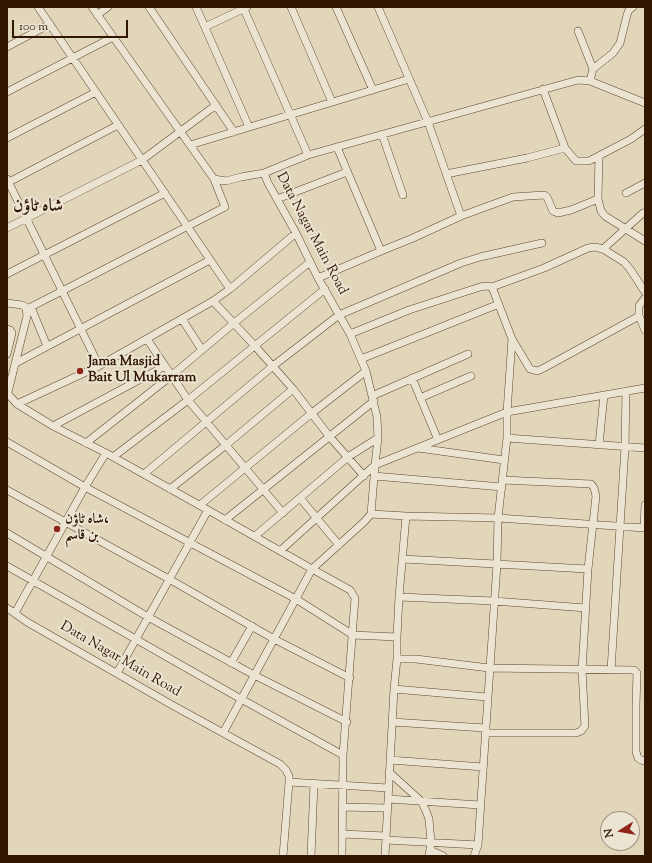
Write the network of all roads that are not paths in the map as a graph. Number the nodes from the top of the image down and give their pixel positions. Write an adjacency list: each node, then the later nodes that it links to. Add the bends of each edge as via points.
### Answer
1 (38, 7): 12 (street)
2 (92, 7): 11 (street)
3 (108, 7): 11 (street)
4 (149, 7): 27 (street)
5 (196, 7): 13 (street)
6 (245, 7): 13 (street); 28 (street)
7 (291, 7): 25 (street)
8 (336, 7): 22 (street)
9 (378, 7): 19 (street)
10 (633, 7): 18 (street, via 626,15 620,43 613,53)
11 (97, 15): 15 (street)
12 (50, 24): 16 (street); 17 (street)
13 (205, 27): 31 (street)
14 (578, 31): 18 (street)
15 (113, 37): 17 (street); 33 (street)
16 (7, 47)
17 (73, 58): 23 (street); 24 (street)
18 (593, 69): 20 (street)
19 (409, 79): 22 (street); 29 (street)
20 (590, 81): 21 (street, via 578,80); 26 (street)
21 (543, 89): 29 (street); 39 (street)
22 (373, 90): 25 (street)
23 (7, 92)
24 (96, 92): 30 (street); 36 (street)
25 (332, 102): 28 (street)
26 (645, 103)
27 (216, 106): 33 (street); 34 (street)
28 (290, 115): 31 (street); 40 (street)
29 (428, 122): 35 (street); 45 (street)
30 (118, 125): 42 (street); 47 (street)
31 (249, 127): 34 (street)
32 (645, 129): 41 (street, via 631,140)
33 (180, 132): 37 (street); 42 (street)
34 (234, 132): 37 (street)
35 (382, 134): 38 (street); 51 (street)
36 (7, 138)
37 (190, 145): 46 (street)
38 (336, 147): 40 (street); 43 (street)
39 (565, 148): 41 (street, via 576,161 589,161); 45 (street)
40 (308, 155): 44 (street)
41 (599, 156): 53 (street)
42 (142, 160): 49 (street); 56 (street)
43 (347, 172): 52 (street); 64 (street)
44 (264, 173): 46 (street, Data Nagar Main Road, via 226,181); 52 (street, Data Nagar Main Road)
45 (446, 174): 55 (street)
46 (214, 179): 57 (street, via 225,207)
47 (8, 182): 56 (street)
48 (645, 183): 50 (street)
49 (165, 193): 57 (street); 65 (street)
50 (626, 193)
51 (402, 195)
52 (277, 199): 60 (street, Data Nagar Main Road)
53 (598, 199): 55 (street, via 558,213 553,211 544,195 513,197); 59 (street, via 605,216)
54 (643, 213): 59 (street)
55 (461, 216): 64 (street)
56 (26, 218): 58 (street); 65 (street)
57 (187, 226): 66 (street); 73 (street)
58 (7, 228)
59 (626, 229): 61 (street); 63 (street)
60 (296, 233): 67 (street, Data Nagar Main Road); 71 (street)
61 (645, 241)
62 (542, 243): 80 (street, via 461,263)
63 (603, 249): 70 (street, via 588,248); 74 (street, via 627,265)
64 (381, 251): 69 (street)
65 (44, 256): 68 (street); 73 (street)
66 (210, 260): 71 (street); 84 (street)
67 (310, 262): 69 (street, Data Nagar Main Road); 83 (street)
68 (7, 274)
69 (318, 278): 72 (street, Data Nagar Main Road)
70 (492, 287): 78 (street); 87 (street, via 480,287 409,310)
71 (230, 289): 76 (street)
72 (325, 289): 80 (street, Data Nagar Main Road); 90 (street)
73 (62, 290): 79 (street); 84 (street)
74 (645, 292)
75 (645, 298): 81 (street, via 639,306)
76 (213, 301): 82 (street); 83 (street)
77 (7, 303): 79 (street)
78 (499, 304): 89 (street); 95 (street)
79 (29, 308): 91 (street); 96 (street)
80 (339, 315): 87 (street, Data Nagar Main Road); 99 (street)
81 (639, 316): 86 (street); 89 (street, via 537,371 530,368)
82 (182, 319): 88 (street); 92 (street)
83 (234, 323): 90 (street); 92 (street)
84 (80, 328): 91 (street); 97 (street)
85 (7, 329): 93 (street, via 12,333)
86 (645, 330)
87 (350, 334): 95 (street, Data Nagar Main Road)
88 (147, 339): 97 (street); 98 (street)
89 (512, 339): 113 (street)
90 (254, 345): 99 (street); 111 (street)
91 (47, 346): 96 (street)
92 (202, 350): 101 (street)
93 (7, 354)
94 (468, 354): 103 (street)
95 (361, 359): 100 (street, Data Nagar Main Road)
96 (16, 363): 107 (street)
97 (99, 366): 112 (street)
98 (165, 366): 101 (street); 116 (street)
99 (273, 366): 105 (street); 115 (street)
100 (366, 371): 109 (street, Data Nagar Main Road); 114 (street)
101 (172, 376): 111 (street); 122 (street)
102 (471, 376): 110 (street)
103 (412, 378): 109 (street); 110 (street)
104 (645, 388): 106 (street)
105 (293, 389): 114 (street); 123 (street)
106 (626, 391): 108 (street); 125 (street)
107 (7, 394): 112 (street)
108 (604, 395): 113 (street); 124 (street)
109 (373, 398): 117 (street); 118 (street, Data Nagar Main Road)
110 (420, 398): 120 (street)
111 (188, 400): 115 (street); 128 (street)
112 (17, 404): 116 (street)
113 (507, 412): 119 (street); 120 (street)
114 (312, 413): 117 (street); 132 (street)
115 (207, 422): 123 (street); 133 (street)
116 (53, 426): 122 (street)
117 (329, 436): 129 (street); 140 (street)
118 (378, 438): 129 (street); 131 (street, Data Nagar Main Road)
119 (507, 438): 124 (street); 130 (street)
120 (438, 440): 126 (street)
121 (7, 442): 137 (street)
122 (86, 443): 128 (street)
123 (226, 445): 132 (street); 138 (street)
124 (599, 445): 125 (street)
125 (625, 447): 127 (street); 153 (street)
126 (418, 448): 130 (street); 131 (street)
127 (645, 448)
128 (110, 455): 133 (street); 137 (street)
129 (348, 457): 134 (street); 141 (street)
130 (504, 460): 136 (street)
131 (375, 465): 134 (street); 135 (street, Data Nagar Main Road)
132 (245, 468): 140 (street); 142 (street)
133 (144, 474): 138 (street)
134 (364, 476): 148 (street)
135 (374, 476): 136 (street); 146 (street, Data Nagar Main Road)
136 (502, 484): 149 (street); 152 (street, via 591,484 596,496)
137 (85, 487): 151 (street); 157 (street)
138 (170, 489): 142 (street)
139 (7, 490): 151 (street)
140 (263, 490): 145 (street); 150 (street)
141 (300, 498): 145 (street); 148 (street)
142 (200, 505): 144 (street)
143 (645, 505): 154 (street)
144 (208, 510): 150 (street); 157 (street)
145 (283, 513): 156 (street)
146 (371, 514): 147 (street); 158 (street)
147 (406, 516): 149 (street); 161 (street)
148 (316, 518): 158 (street); 159 (street)
149 (498, 518): 152 (street); 162 (street)
150 (225, 520): 156 (street)
151 (65, 523): 160 (street); 166 (street)
152 (593, 525): 153 (street); 165 (street)
153 (619, 527): 154 (street); 184 (street)
154 (645, 528)
155 (7, 534): 160 (street)
156 (255, 536): 159 (street)
157 (189, 544): 166 (street); 169 (street)
158 (338, 545): 164 (street)
159 (280, 551): 164 (street)
160 (46, 557): 167 (street); 174 (street)
161 (403, 559): 162 (street); 168 (street)
162 (497, 564): 165 (street); 170 (street)
163 (7, 566): 167 (street)
164 (312, 569): 169 (street); 176 (street, via 353,594)
165 (588, 569): 172 (street)
166 (169, 579): 174 (street); 175 (street)
167 (33, 580): 173 (street); 179 (street)
168 (399, 596): 170 (street); 177 (street)
169 (296, 599): 176 (street); 178 (street)
170 (494, 601): 172 (street); 182 (street)
171 (7, 608): 173 (street, Data Nagar Main Road)
172 (586, 608): 183 (street)
173 (15, 613): 185 (street, Data Nagar Main Road)
174 (148, 617): 179 (street); 181 (street)
175 (252, 626): 178 (street); 181 (street)
176 (353, 634): 177 (street); 187 (street)
177 (397, 637): 180 (street)
178 (274, 639): 186 (street); 187 (street)
179 (136, 640): 185 (street); 190 (street)
180 (397, 659): 182 (street); 188 (street)
181 (231, 663): 186 (street)
182 (489, 668): 183 (street); 189 (street)
183 (582, 670): 184 (street); 193 (street, via 585,726 581,731 562,734)
184 (611, 670): 197 (street, via 631,669 638,673 636,752 638,758)
185 (117, 673): 194 (street, Data Nagar Main Road)
186 (254, 675): 190 (street); 191 (street)
187 (350, 678): 191 (street)
188 (394, 689): 189 (street); 192 (street)
189 (487, 697): 193 (street)
190 (241, 699): 194 (street); 195 (street)
191 (346, 722): 195 (street)
192 (392, 722): 193 (street); 196 (street)
193 (485, 731): 198 (street)
194 (223, 733): 200 (street, Data Nagar Main Road, via 280,764 286,770)
195 (343, 755): 202 (street)
196 (390, 760): 198 (street); 199 (street)
197 (645, 761)
198 (482, 767): 207 (street)
199 (389, 772): 203 (street); 205 (street)
200 (289, 782): 201 (street); 214 (street)
201 (314, 784): 202 (street); 215 (street)
202 (342, 785): 203 (street); 206 (street)
203 (388, 788): 204 (street)
204 (388, 799): 205 (street); 208 (street)
205 (421, 801): 207 (street); 211 (street, via 429,819)
206 (342, 806): 208 (street); 209 (street)
207 (480, 806): 212 (street)
208 (387, 808): 210 (street)
209 (342, 834): 210 (street); 216 (street)
210 (386, 838): 211 (street); 217 (street)
211 (431, 842): 212 (street); 213 (street)
212 (478, 845): 219 (street)
213 (429, 853): 218 (street)
214 (283, 856)
215 (311, 856)
216 (342, 856)
217 (385, 856)
218 (443, 856)
219 (474, 856)

